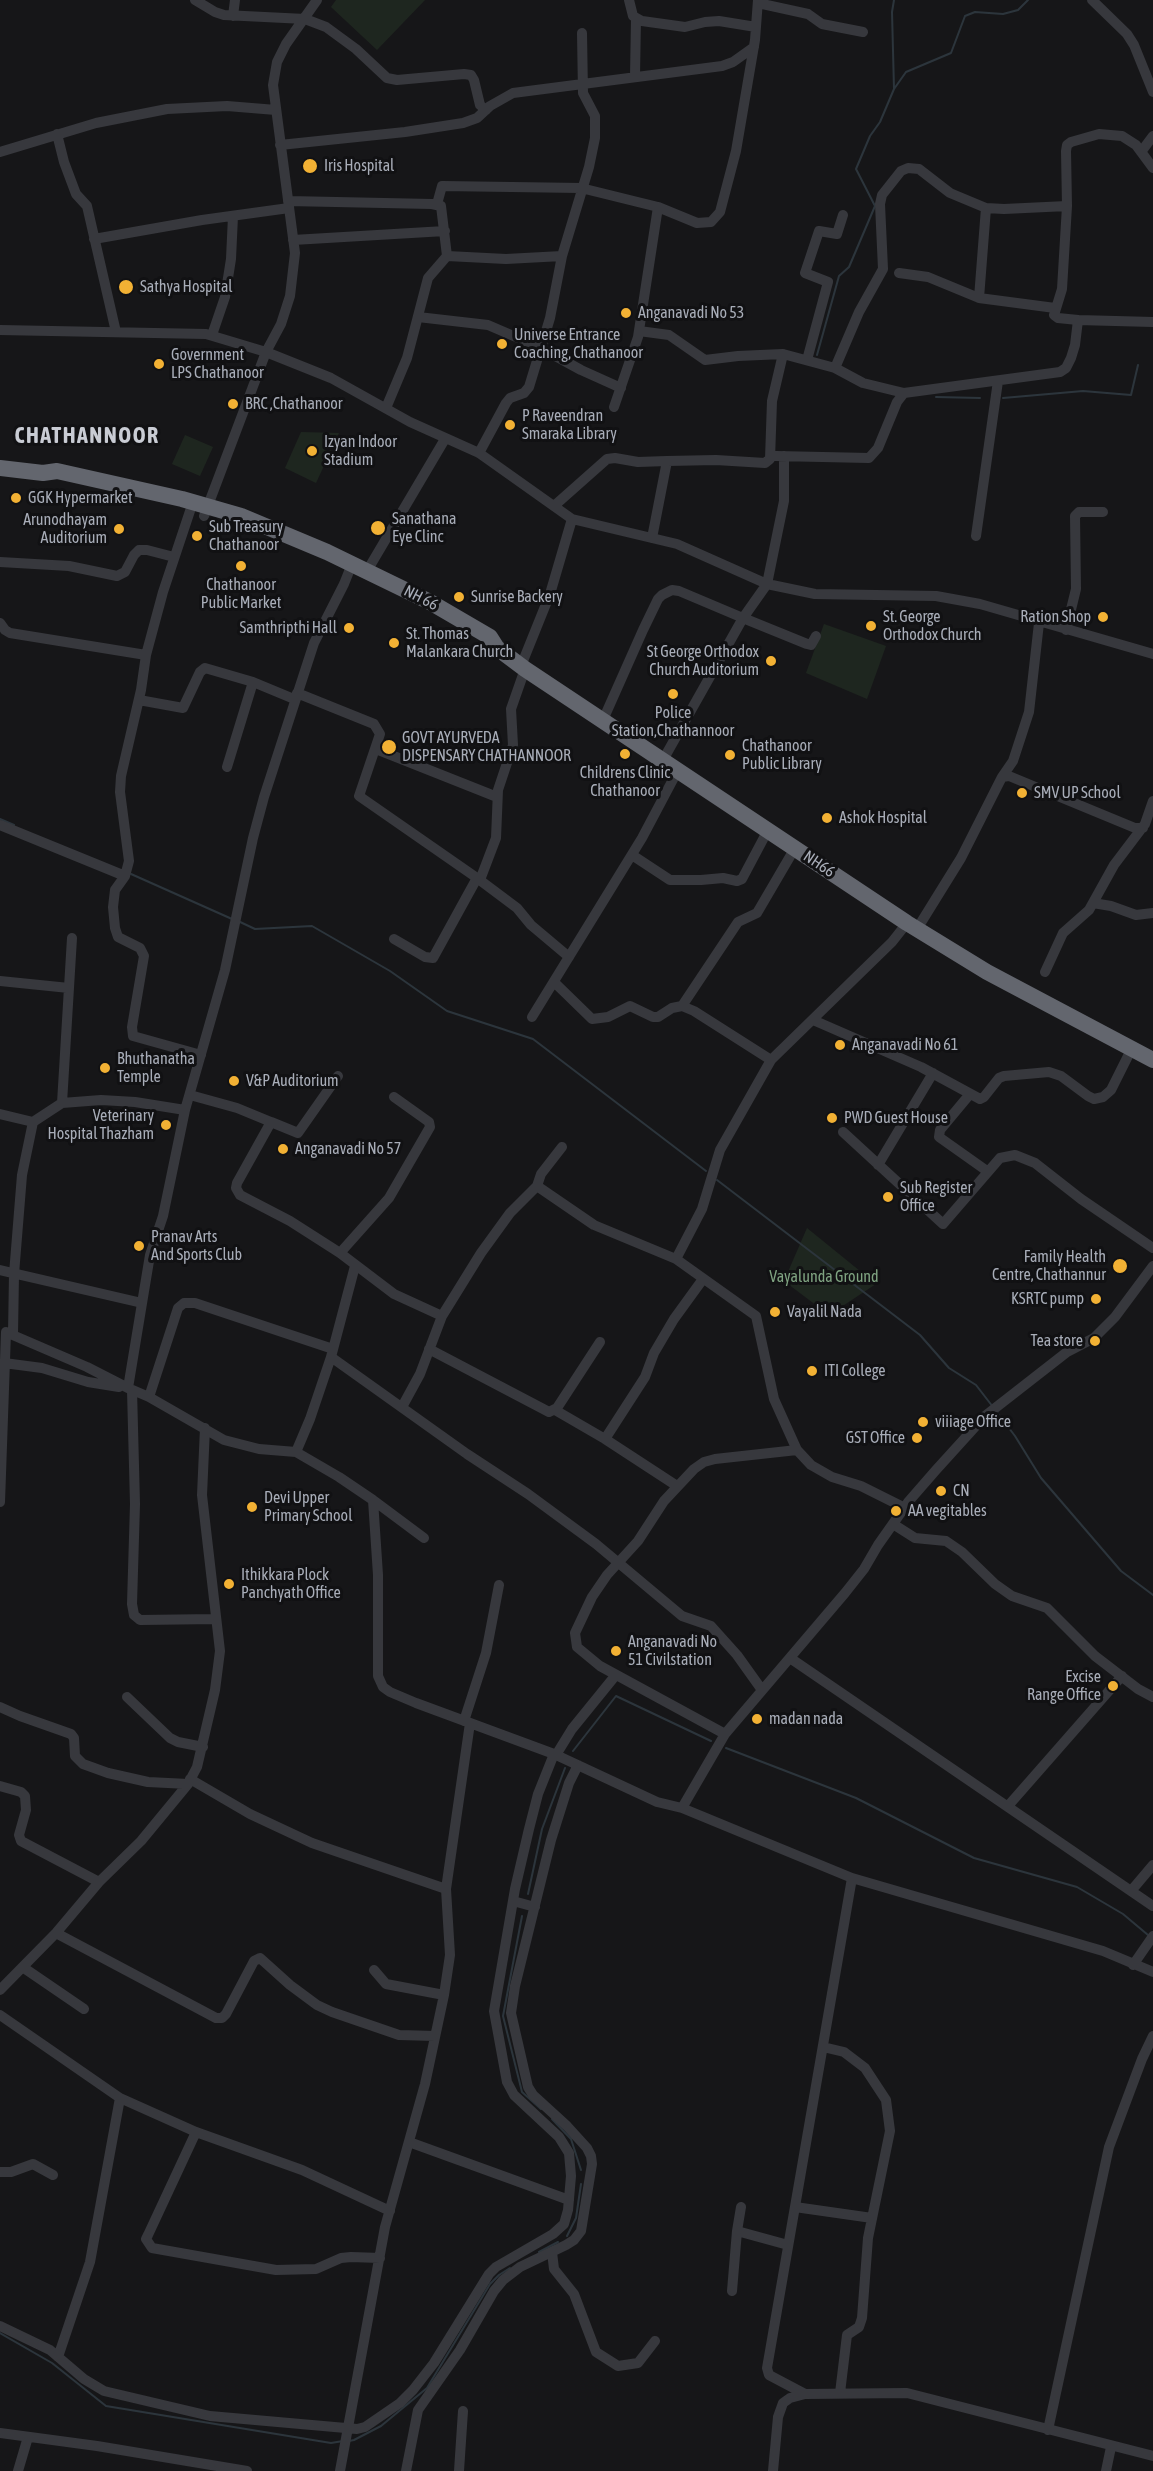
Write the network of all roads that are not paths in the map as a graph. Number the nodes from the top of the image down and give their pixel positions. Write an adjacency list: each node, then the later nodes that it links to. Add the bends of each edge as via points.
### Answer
1 (195, 0): 7 (street, via 215,12)
2 (235, 0): 7 (street)
3 (317, 0): 8 (street)
4 (629, 0): 9 (street)
5 (1092, 0): 16 (street, via 1134,45)
6 (758, 2): 10 (street); 11 (street, via 808,14 822,24)
7 (232, 16): 8 (street)
8 (305, 19): 17 (street, via 277,62 273,85); 18 (street, via 326,27 387,78 471,75 480,105)
9 (636, 19): 10 (street, via 684,27 719,21); 14 (street)
10 (756, 27): 13 (street)
11 (863, 32)
12 (582, 33): 15 (street)
13 (754, 47): 14 (street, via 722,66); 29 (street, via 736,151 720,212 711,222 697,223)
14 (634, 76): 15 (street)
15 (579, 88): 18 (street, via 513,93); 25 (street, via 594,111 595,138)
16 (1153, 92)
17 (276, 110): 19 (street, via 227,106 167,109); 21 (street)
18 (486, 110): 21 (street, via 463,123)
19 (57, 134): 22 (street); 34 (street, via 76,194 87,206)
20 (1153, 136): 23 (street)
21 (280, 145): 27 (street)
22 (0, 152)
23 (1141, 152): 24 (street); 28 (street, via 1130,141 1112,133 1071,142 1066,151)
24 (1153, 168)
25 (581, 188): 26 (street, via 442,186); 29 (street); 37 (street)
26 (437, 204): 27 (street); 33 (street, via 442,209)
27 (288, 205): 32 (street); 35 (street)
28 (1067, 206): 30 (street); 40 (street, via 1062,290)
29 (658, 207): 45 (street)
30 (986, 208): 39 (street); 52 (street, via 950,193 919,169 908,168 892,180 880,204 883,269)
31 (843, 215): 51 (street, via 837,234 819,231 805,273 828,282)
32 (233, 216): 34 (street); 47 (street, via 225,297)
33 (445, 231): 35 (street); 36 (street)
34 (94, 239): 46 (street)
35 (293, 240): 49 (street, via 290,296)
36 (447, 256): 37 (street); 41 (street, via 428,278)
37 (562, 256): 48 (street, via 550,318)
38 (899, 273): 39 (street, via 928,277)
39 (979, 298): 40 (street)
40 (1055, 308): 42 (street, via 1056,317)
41 (418, 317): 48 (street, via 488,325); 57 (street, via 407,358)
42 (1078, 320): 43 (street); 53 (street, via 1075,345 1066,368 1055,374)
43 (1153, 322)
44 (0, 330): 46 (street)
45 (639, 331): 50 (street, via 669,335 705,360); 54 (street)
46 (116, 332): 47 (street)
47 (212, 335): 49 (street)
48 (539, 347): 54 (street); 59 (street, via 529,387 506,403)
49 (266, 352): 57 (street, via 331,378); 65 (street)
50 (783, 354): 51 (street); 60 (street, via 772,401)
51 (807, 360): 52 (street)
52 (835, 368): 55 (street, via 863,383)
53 (998, 381): 55 (street); 68 (street)
54 (621, 388): 56 (street)
55 (904, 393): 61 (street, via 878,448 869,458)
56 (614, 407)
57 (386, 408): 58 (street)
58 (445, 439): 59 (street); 73 (street)
59 (479, 453): 64 (street)
60 (770, 455): 61 (street); 62 (street, via 765,463)
61 (784, 456): 74 (street, via 784,501)
62 (667, 461): 64 (street, via 607,459); 69 (street)
63 (0, 468): 65 (highway, NH 66 / NH66, via 43,473 54,480)
64 (554, 506): 67 (street)
65 (199, 509): 70 (street); 72 (highway, NH 66 / NH66)
66 (1104, 512): 78 (street, via 1079,512 1075,516 1076,589)
67 (572, 519): 69 (street); 83 (street)
68 (976, 536)
69 (652, 538): 74 (street, via 677,544)
70 (174, 557): 71 (street, via 139,550 125,572 117,576 69,566); 82 (street)
71 (0, 562)
72 (350, 568): 73 (highway, NH 66 / NH66); 80 (highway, NH 66 / NH66, via 486,646); 85 (street, via 314,643)
73 (367, 571): 80 (highway, NH 66 / NH66, via 452,614 490,638)
74 (767, 584): 75 (street); 77 (street, via 815,594 936,596 980,604)
75 (743, 618): 79 (street, via 807,645); 87 (street, via 680,591 662,594); 89 (street)
76 (0, 623): 82 (street, via 10,633)
77 (1039, 623): 78 (street); 92 (street, via 1029,712 1013,761)
78 (1066, 630): 81 (street)
79 (816, 636)
80 (497, 648): 83 (highway, NH66 / NH66)
81 (1153, 654)
82 (146, 655): 86 (street)
83 (523, 667): 87 (highway, NH66 / NH66); 93 (street, via 511,709 513,746)
84 (253, 682): 85 (street); 86 (street, via 205,668 183,708); 90 (street)
85 (296, 696): 88 (street, via 374,724 380,734); 116 (street, via 253,838 235,929)
86 (139, 700): 100 (street, via 120,780 129,861)
87 (603, 720): 89 (highway, NH66 / NH66)
88 (376, 750): 93 (street); 101 (street, via 359,796)
89 (663, 760): 91 (highway, NH66 / NH66)
90 (227, 767)
91 (678, 770): 97 (highway, NH66 / NH66); 99 (street)
92 (1002, 777): 96 (street, via 1009,776); 104 (street, via 961,858)
93 (498, 797): 101 (street, via 496,838)
94 (1153, 801): 96 (street)
95 (0, 825): 100 (street)
96 (1143, 828): 102 (street, via 1114,865)
97 (768, 830): 98 (highway, NH66 / NH66); 99 (street, via 742,879 736,881 670,880)
98 (795, 848): 104 (highway, NH66 / NH66); 112 (street, via 757,913 738,922)
99 (632, 855): 107 (street)
100 (125, 876): 116 (street, via 114,895 116,934 141,948 144,956 133,1036)
101 (478, 879): 106 (street, via 433,958); 107 (street, via 518,908 531,925)
102 (1094, 903): 103 (street, via 1136,915); 108 (street, via 1063,933)
103 (1153, 913)
104 (912, 926): 114 (street); 115 (highway, NH66 / NH66, via 987,972)
105 (72, 938): 111 (street)
106 (394, 939)
107 (569, 957): 110 (street)
108 (1045, 972)
109 (0, 981): 111 (street)
110 (554, 982): 112 (street, via 592,1019 608,1017 630,1006 658,1017); 113 (street)
111 (69, 988): 124 (street)
112 (682, 1006): 117 (street)
113 (532, 1017)
114 (813, 1020): 117 (street); 119 (street)
115 (1131, 1050): 118 (highway, NH66 / NH66); 121 (street, via 1112,1090 1099,1099 1049,1072 1004,1076 982,1099)
116 (201, 1055): 122 (street)
117 (771, 1060): 136 (street, via 720,1150 702,1209)
118 (1153, 1060)
119 (933, 1073): 121 (street); 131 (street)
120 (338, 1076): 128 (street, via 298,1133)
121 (970, 1094): 132 (street, via 940,1130 939,1137)
122 (190, 1095): 125 (street); 128 (street)
123 (394, 1097): 135 (street, via 431,1126 389,1198)
124 (62, 1103): 125 (street, via 118,1100); 127 (street)
125 (185, 1110): 142 (street)
126 (0, 1114): 127 (street)
127 (33, 1122): 140 (street, via 22,1175)
128 (271, 1122): 135 (street, via 237,1183 237,1191)
129 (843, 1132): 131 (street)
130 (562, 1147): 133 (street, via 541,1174)
131 (878, 1165): 132 (street, via 943,1224)
132 (987, 1171): 134 (street, via 1007,1155 1027,1160)
133 (537, 1186): 136 (street, via 594,1225); 143 (street, via 510,1213)
134 (1153, 1248)
135 (340, 1253): 137 (street)
136 (676, 1259): 141 (street)
137 (355, 1266): 143 (street, via 394,1294); 147 (street)
138 (1153, 1266): 160 (street, via 1094,1338 1067,1352 985,1416)
139 (0, 1270): 140 (street)
140 (14, 1274): 142 (street); 144 (street)
141 (703, 1279): 154 (street, via 669,1327 645,1377); 155 (street, via 756,1316 774,1399)
142 (142, 1303): 149 (street)
143 (441, 1316): 146 (street)
144 (6, 1332): 148 (street); 149 (street)
145 (600, 1342): 152 (street)
146 (429, 1349): 151 (street); 152 (street, via 542,1410)
147 (332, 1353): 150 (street, via 205,1306 184,1303 178,1308); 151 (street); 156 (street)
148 (4, 1363): 149 (street); 159 (street)
149 (130, 1389): 150 (street); 165 (street, via 134,1615 140,1620)
150 (149, 1397): 153 (street)
151 (402, 1407): 163 (street)
152 (555, 1410): 154 (street)
153 (205, 1428): 156 (street, via 224,1440 259,1449); 165 (street, via 202,1495)
154 (605, 1439): 157 (street)
155 (797, 1450): 157 (street, via 715,1459 699,1466); 160 (street, via 811,1465 832,1477 861,1486)
156 (296, 1452): 158 (street)
157 (677, 1486): 163 (street)
158 (373, 1500): 162 (street); 173 (street, via 379,1682 390,1692)
159 (0, 1502)
160 (905, 1508): 161 (street)
161 (893, 1524): 166 (street, via 864,1569); 168 (street, via 915,1538 946,1541 1012,1596 1047,1608 1095,1656)
162 (424, 1538)
163 (620, 1563): 167 (street, via 592,1597 574,1641 576,1647); 169 (street, via 682,1616 711,1626)
164 (499, 1585): 173 (street)
165 (216, 1619): 175 (street, via 220,1661)
166 (790, 1658): 169 (street); 180 (street)
167 (615, 1676): 174 (street); 176 (street)
168 (1122, 1676): 171 (street); 180 (street)
169 (762, 1690): 174 (street)
170 (127, 1697): 175 (street, via 170,1738)
171 (1153, 1697)
172 (0, 1707): 178 (street, via 71,1734 75,1756 83,1764 148,1782)
173 (467, 1722): 176 (street); 185 (street)
174 (725, 1734): 181 (street)
175 (203, 1746): 178 (street)
176 (555, 1754): 177 (street); 187 (street, via 538,1794)
177 (578, 1765): 181 (street, via 657,1802); 188 (street, via 569,1783)
178 (189, 1781): 184 (street, via 141,1841); 185 (street, via 312,1842)
179 (0, 1786): 184 (street, via 25,1796 21,1841)
180 (1008, 1806): 186 (street)
181 (682, 1808): 183 (street)
182 (1153, 1865): 186 (street)
183 (852, 1878): 192 (street, via 1103,1951); 202 (street)
184 (99, 1882): 190 (street)
185 (446, 1889): 197 (street, via 450,1955)
186 (1131, 1891): 189 (street)
187 (515, 1901): 188 (street); 208 (street, via 494,2012 507,2082 514,2095 564,2143)
188 (533, 1906): 208 (street, via 511,2003 513,2024 528,2087 587,2148 592,2164)
189 (1153, 1906)
190 (56, 1933): 193 (street); 200 (street, via 216,2018 226,2014 254,1961 260,1958 290,1985 332,2012 399,2034)
191 (1153, 1936): 192 (street)
192 (1133, 1965): 195 (street)
193 (24, 1968): 196 (street); 198 (street)
194 (374, 1970): 197 (street, via 386,1984)
195 (1153, 1972)
196 (0, 1990)
197 (444, 1995): 200 (street)
198 (84, 2009)
199 (0, 2015): 203 (street)
200 (435, 2036): 205 (street)
201 (1153, 2036): 226 (street, via 1109,2147)
202 (824, 2047): 211 (street); 213 (street, via 854,2058 886,2100 890,2130)
203 (120, 2098): 204 (street); 222 (street, via 90,2262)
204 (196, 2132): 212 (street, via 303,2170); 218 (street, via 146,2239 152,2248 276,2270 316,2269 341,2258)
205 (409, 2142): 209 (street); 212 (street)
206 (0, 2172): 207 (street, via 33,2164)
207 (53, 2175)
208 (581, 2176): 209 (street); 215 (street, via 581,2231 574,2240)
209 (569, 2200): 215 (street)
210 (741, 2207): 214 (street)
211 (795, 2207): 213 (street); 216 (street)
212 (390, 2211): 218 (street)
213 (872, 2218): 223 (street, via 862,2318 845,2341)
214 (737, 2231): 216 (street); 219 (street)
215 (562, 2237): 217 (street); 227 (street, via 489,2274 434,2364 400,2403 365,2427)
216 (788, 2245): 224 (street, via 767,2372)
217 (552, 2252): 221 (street, via 554,2269 574,2294 596,2352 618,2366 639,2363); 236 (street, via 520,2267 494,2291 460,2350 418,2410)
218 (380, 2258): 227 (street)
219 (732, 2291)
220 (0, 2326): 222 (street)
221 (655, 2341)
222 (58, 2357): 227 (street, via 93,2386 130,2398 210,2416)
223 (840, 2393): 224 (street); 226 (street, via 907,2393)
224 (805, 2394): 238 (street, via 783,2403)
225 (464, 2411): 237 (street)
226 (1048, 2430): 230 (street)
227 (349, 2432): 235 (street)
228 (0, 2433): 229 (street)
229 (28, 2437): 232 (street); 233 (street)
230 (1111, 2447): 231 (street); 239 (street)
231 (1153, 2456)
232 (198, 2467): 234 (street)
233 (18, 2471)
234 (247, 2471)
235 (340, 2471)
236 (406, 2471)
237 (459, 2471)
238 (773, 2471)
239 (1106, 2471)

